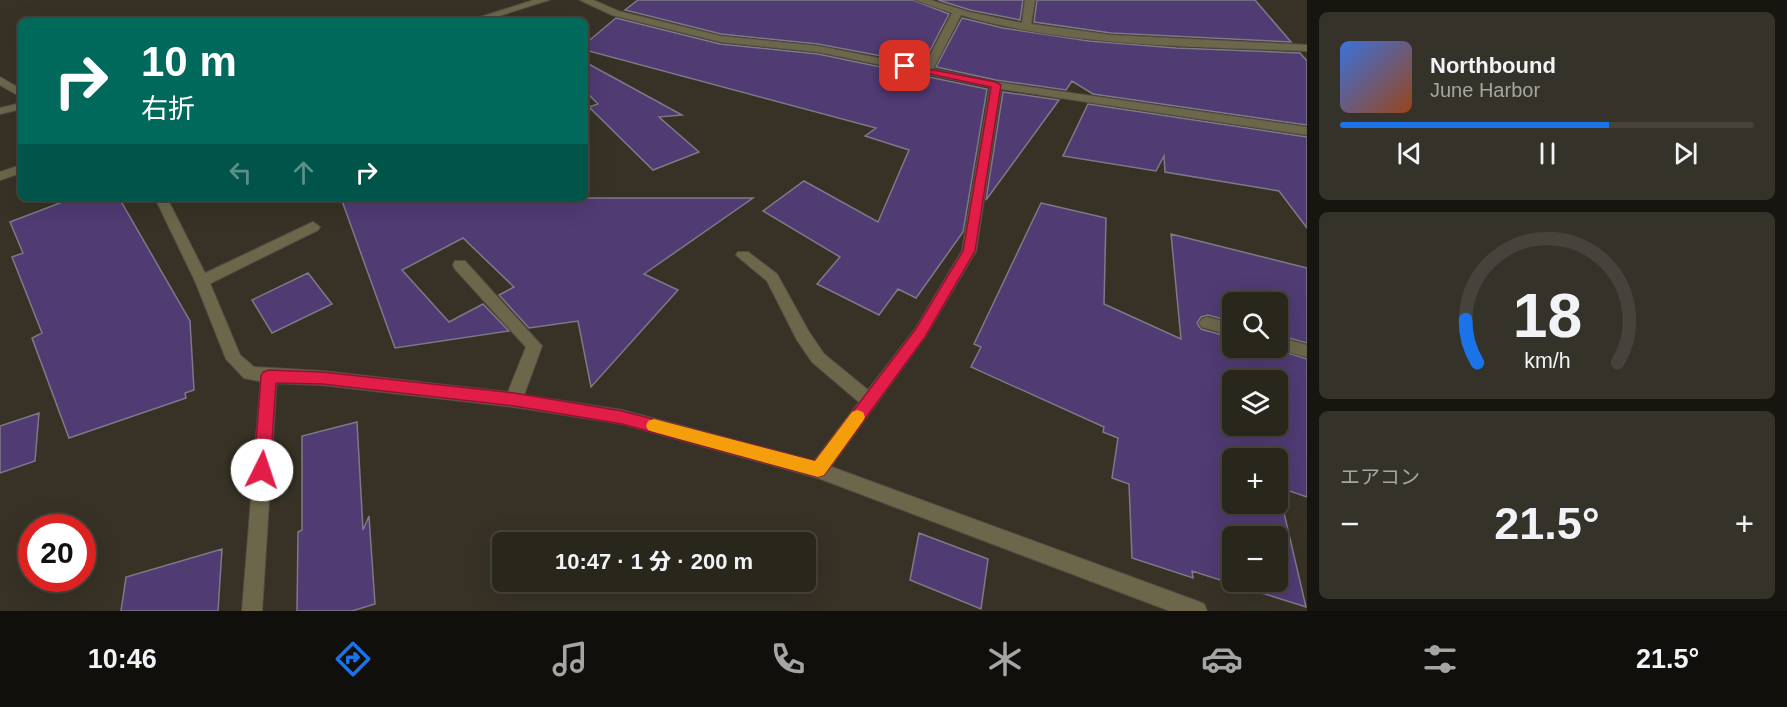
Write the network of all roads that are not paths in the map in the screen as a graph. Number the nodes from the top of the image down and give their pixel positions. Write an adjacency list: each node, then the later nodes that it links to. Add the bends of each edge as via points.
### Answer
1 (544, 0): 6 (street)
2 (585, 0): 9 (street, via 625,16 721,39 818,49)
3 (920, 0): 5 (street)
4 (1030, 0): 7 (street)
5 (957, 13): 7 (street); 9 (street)
6 (483, 18)
7 (1026, 27): 8 (street, via 1105,38)
8 (1307, 48)
9 (927, 71): 11 (street)
10 (0, 80): 12 (street)
11 (996, 85): 15 (street); 29 (street, via 969,251 920,333)
12 (18, 92)
13 (18, 107): 14 (street)
14 (0, 111)
15 (1307, 131)
16 (18, 170): 17 (street)
17 (0, 176)
18 (162, 201): 22 (street)
19 (313, 227): 22 (street)
20 (743, 255): 29 (street, via 772,278 818,358)
21 (460, 265): 28 (street, via 534,346)
22 (202, 281): 27 (street, via 234,359 250,373)
23 (1207, 323): 24 (street)
24 (1222, 327)
25 (1288, 346): 26 (street)
26 (1307, 351)
27 (269, 376): 28 (street); 31 (street)
28 (514, 399): 30 (street, via 622,417)
29 (868, 401): 30 (street)
30 (818, 470): 32 (street)
31 (252, 611)
32 (1197, 611)

